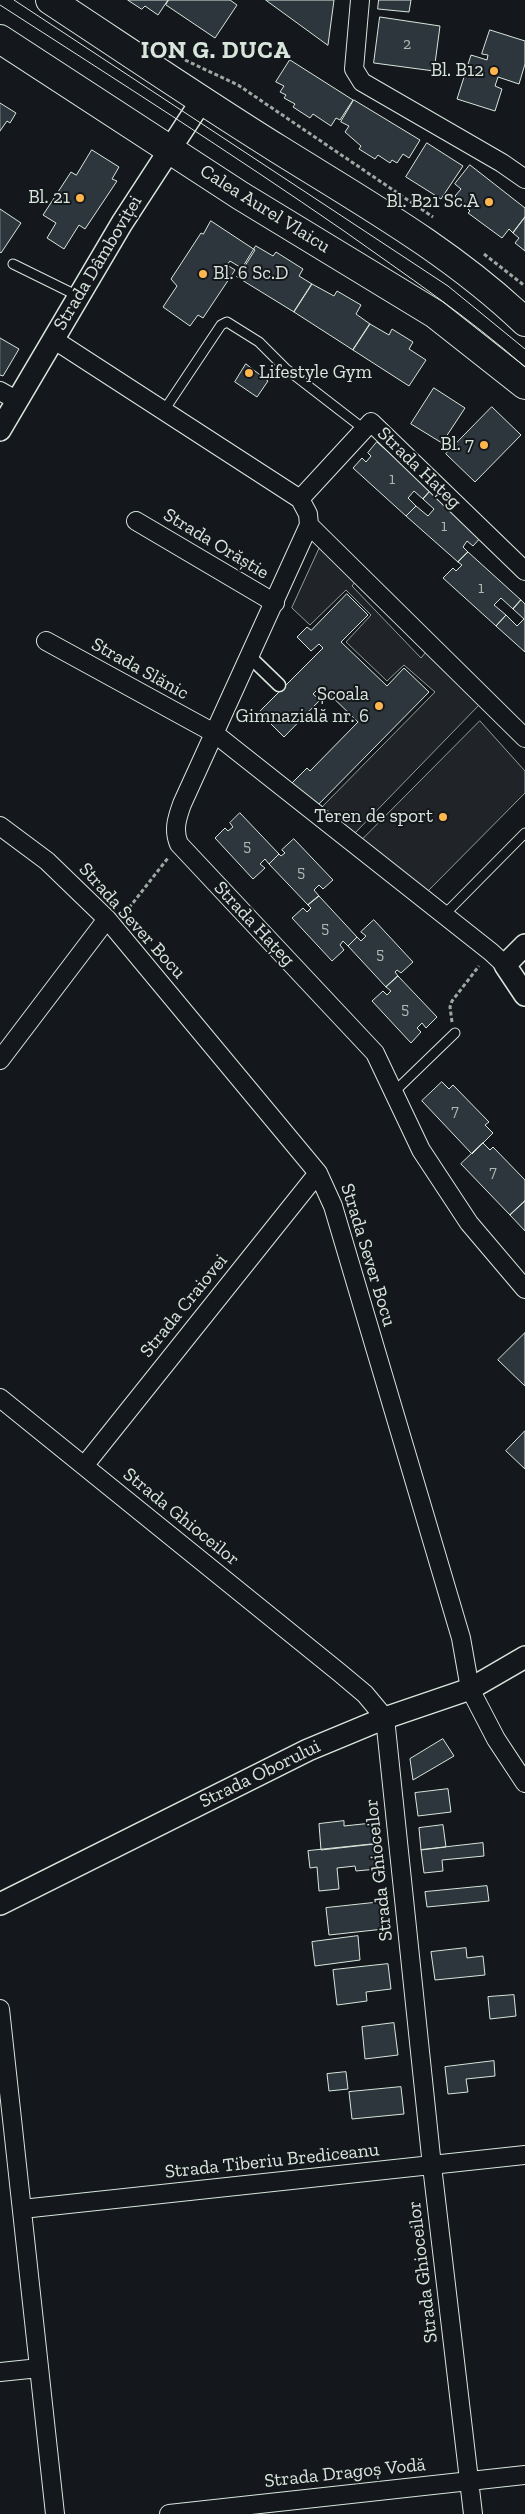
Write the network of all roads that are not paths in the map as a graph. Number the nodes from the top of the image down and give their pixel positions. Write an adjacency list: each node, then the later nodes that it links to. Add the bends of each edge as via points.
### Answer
1 (50, 0): 4 (main road)
2 (360, 0): 6 (street, via 354,70 362,82)
3 (0, 39): 5 (main road, Calea Aurel Vlaicu)
4 (202, 100): 5 (street, Strada Dâmboviței); 9 (main road, via 441,253 498,296)
5 (170, 150): 8 (street, Strada Dâmboviței); 11 (main road, Calea Aurel Vlaicu, via 435,314)
6 (525, 179)
7 (14, 264): 8 (lane)
8 (78, 296): 10 (street, Strada Dâmboviței)
9 (525, 322)
10 (53, 338): 12 (street, Strada Dâmboviței); 13 (street)
11 (525, 385)
12 (8, 395): 15 (street, Strada Dâmboviței)
13 (163, 412): 14 (lane, Strada Hațeg, via 221,325 227,322 259,342 285,368 360,426); 16 (street)
14 (371, 422): 16 (street); 19 (street, Strada Hațeg)
15 (0, 430)
16 (300, 499): 18 (street)
17 (136, 521): 20 (street, Strada Orăștie)
18 (310, 525): 20 (street); 25 (street)
19 (525, 571)
20 (275, 603): 22 (street)
21 (46, 641): 24 (street, Strada Slănic)
22 (250, 657): 23 (street); 24 (street)
23 (279, 685)
24 (214, 733): 28 (street, Strada Slănic); 35 (street, Strada Hațeg, via 177,819 179,844 363,1039 383,1067)
25 (525, 738)
26 (0, 826): 29 (street, Strada Sever Bocu, via 47,861)
27 (525, 833): 28 (lane)
28 (444, 915): 31 (street, Strada Slănic)
29 (111, 923): 34 (street); 36 (street, Strada Sever Bocu)
30 (525, 945): 31 (street)
31 (498, 959): 32 (street)
32 (525, 995)
33 (455, 1033): 35 (lane)
34 (0, 1060)
35 (394, 1092): 37 (street, Strada Hațeg, via 422,1150 469,1223)
36 (318, 1173): 39 (street, Strada Craiovei); 41 (street, Strada Sever Bocu, via 332,1206 458,1629)
37 (525, 1289)
38 (0, 1398): 39 (street, Strada Ghioceilor)
39 (84, 1466): 42 (street, Strada Ghioceilor, via 340,1673 365,1694)
40 (525, 1658): 41 (street, Strada Oborului)
41 (470, 1689): 42 (street, Strada Oborului); 43 (street, Strada Sever Bocu, via 496,1739)
42 (385, 1718): 44 (street, Strada Oborului, via 308,1750); 47 (street, Strada Ghioceilor)
43 (525, 1783)
44 (0, 1904)
45 (0, 2010): 48 (street)
46 (525, 2155): 47 (street, Strada Tiberiu Brediceanu)
47 (432, 2166): 48 (street, Strada Tiberiu Brediceanu); 52 (street, Strada Ghioceilor)
48 (22, 2209): 49 (street)
49 (39, 2368): 50 (street); 53 (street)
50 (0, 2372)
51 (525, 2475): 52 (street, Strada Dragoș Vodă)
52 (469, 2481): 54 (street, Strada Dragoș Vodă); 55 (street, Strada Ghioceilor)
53 (55, 2514)
54 (170, 2514)
55 (473, 2514)

